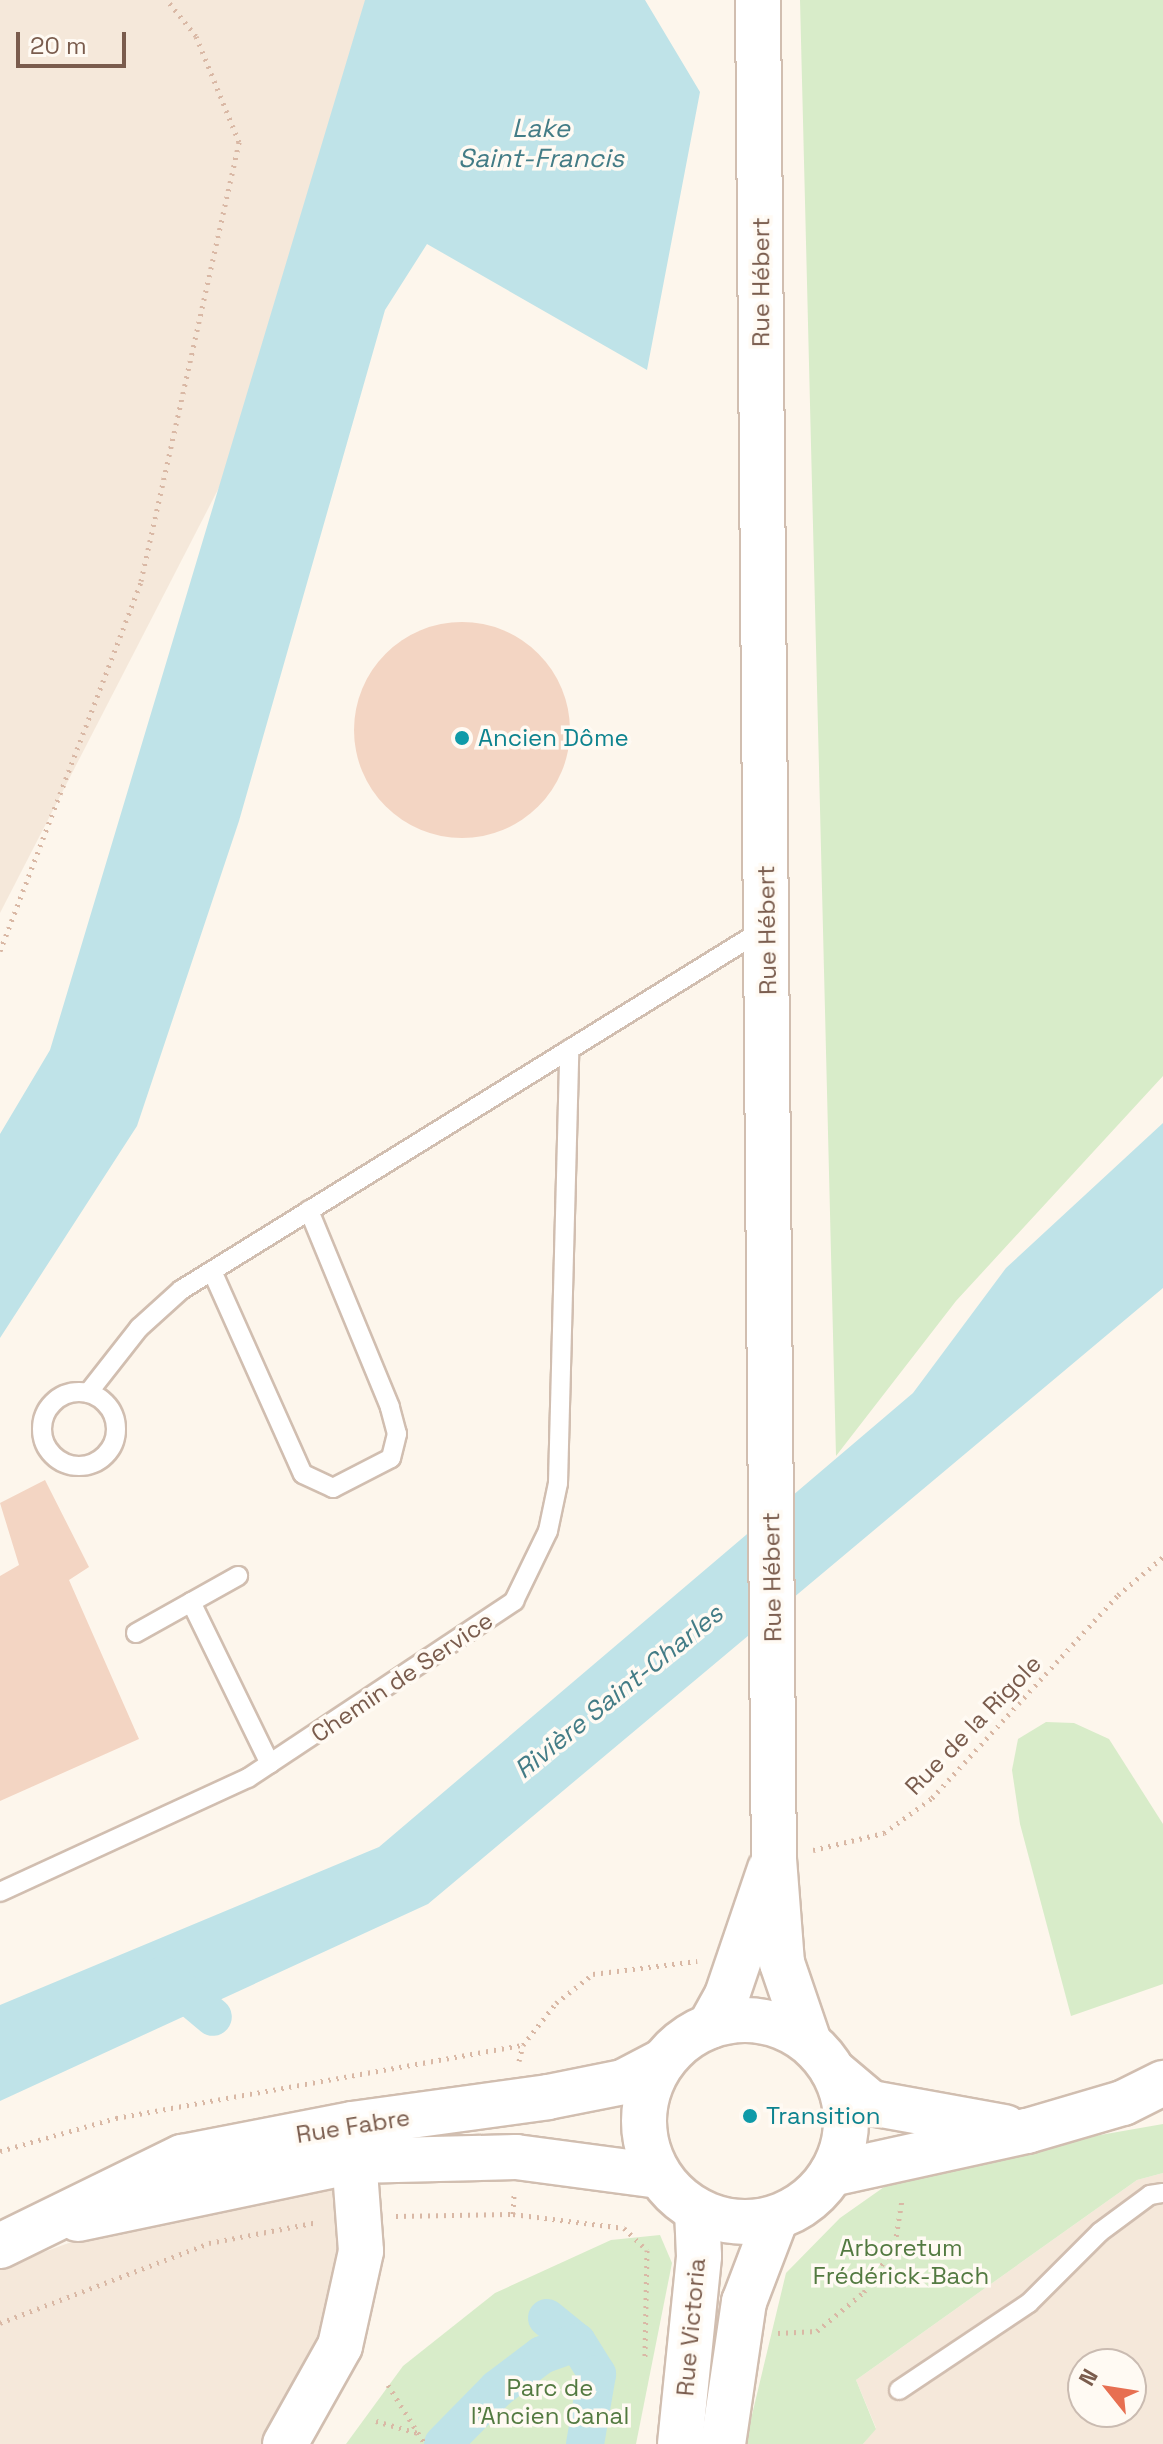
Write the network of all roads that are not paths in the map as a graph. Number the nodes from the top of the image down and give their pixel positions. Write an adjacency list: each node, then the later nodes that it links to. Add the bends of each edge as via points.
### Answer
1 (758, 0): 2 (main road, Rue Hébert)
2 (766, 927): 3 (lane); 11 (main road, Rue Hébert)
3 (569, 1049): 4 (lane); 10 (lane, Chemin de Service, via 558,1483 534,1565 514,1601 470,1635)
4 (309, 1210): 5 (lane); 5 (lane, via 390,1407 397,1434 391,1458 333,1488 303,1474)
5 (212, 1271): 6 (lane, via 181,1290 139,1328)
6 (88, 1393): 6 (lane, via 64,1394 42,1422 53,1456 75,1466 108,1452 116,1429 108,1406)
7 (238, 1576): 8 (lane)
8 (191, 1602): 9 (lane); 10 (lane)
9 (136, 1633)
10 (270, 1764): 12 (lane, Chemin de Service, via 105,1847)
11 (774, 1859): 13 (main road, Rue Hébert, via 727,1995); 14 (main road, Rue Hébert, via 782,1963)
12 (0, 1892)
13 (710, 2026): 14 (main road, via 762,2021); 15 (main road, via 684,2040)
14 (821, 2057): 17 (main road, via 871,2103); 19 (main road, via 847,2123)
15 (663, 2061): 18 (main road, Rue Fabre, via 623,2082 515,2101); 20 (main road, via 649,2088 644,2118 647,2148)
16 (1163, 2083): 17 (main road, via 1123,2103)
17 (1027, 2131): 19 (main road)
18 (353, 2143): 20 (main road, Rue Fabre); 24 (main road, Rue Fabre, via 184,2201 52,2221); 26 (main road, via 361,2251 340,2346)
19 (831, 2174): 23 (main road, via 798,2208)
20 (659, 2176): 22 (main road)
21 (1163, 2193): 25 (lane, via 1150,2195 1100,2232 1029,2303)
22 (697, 2211): 23 (main road, via 749,2223); 27 (main road, Rue Victoria, via 699,2256)
23 (776, 2218): 28 (main road, Rue Victoria, via 750,2284)
24 (0, 2246)
25 (899, 2390)
26 (285, 2444)
27 (680, 2444)
28 (723, 2444)

